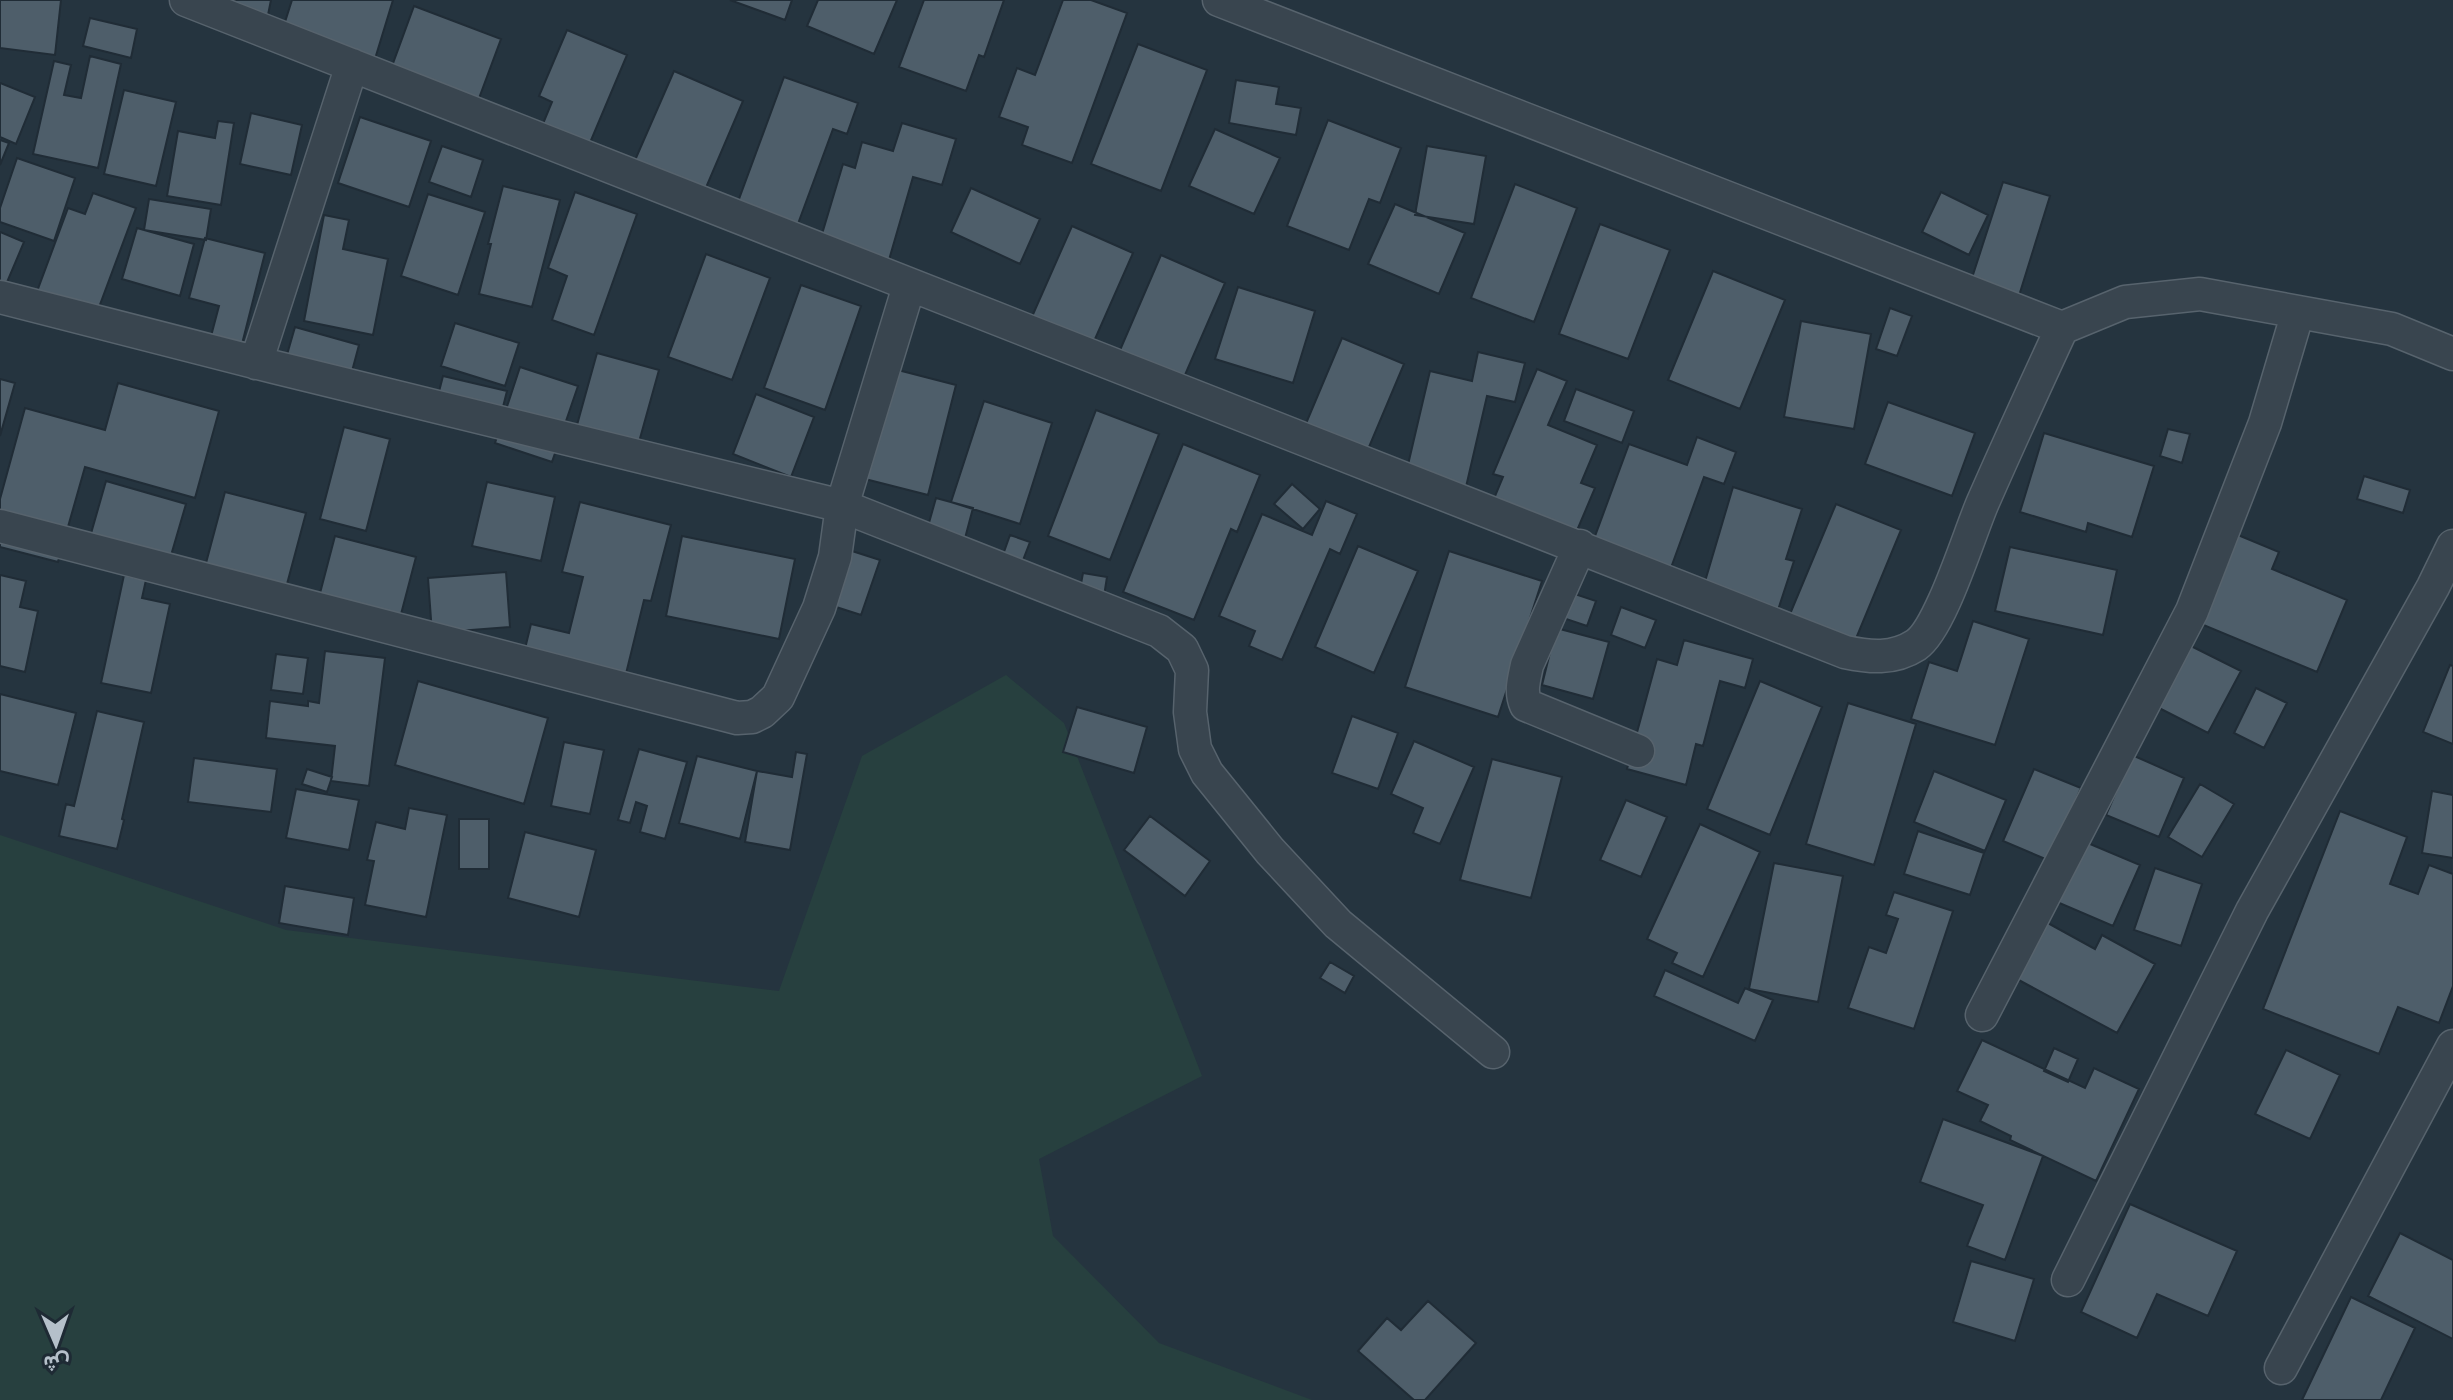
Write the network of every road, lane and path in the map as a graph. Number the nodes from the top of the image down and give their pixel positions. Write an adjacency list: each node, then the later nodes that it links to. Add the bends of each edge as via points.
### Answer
1 (186, 0): 3 (street)
2 (1219, 0): 7 (street)
3 (352, 65): 4 (street); 9 (street)
4 (909, 286): 10 (street); 12 (street)
5 (0, 297): 9 (street)
6 (2298, 312): 7 (street, via 2200,294 2125,302); 8 (street, via 2392,329); 15 (street, via 2265,423 2192,611)
7 (2062, 328): 12 (street, via 1933,626 1917,645 1872,658 1845,652)
8 (2453, 354)
9 (256, 363): 10 (street)
10 (842, 506): 11 (street, via 835,557 819,608 778,697 762,712 737,718); 17 (street, via 1159,631 1182,649 1192,670 1195,749 1207,773 1338,924)
11 (0, 526)
12 (1580, 546): 14 (street, via 1527,665 1523,698 1526,705)
13 (2453, 546): 18 (street, via 2252,911)
14 (1638, 751)
15 (1982, 1015)
16 (2453, 1046): 19 (street)
17 (1493, 1052)
18 (2068, 1280)
19 (2281, 1368)

